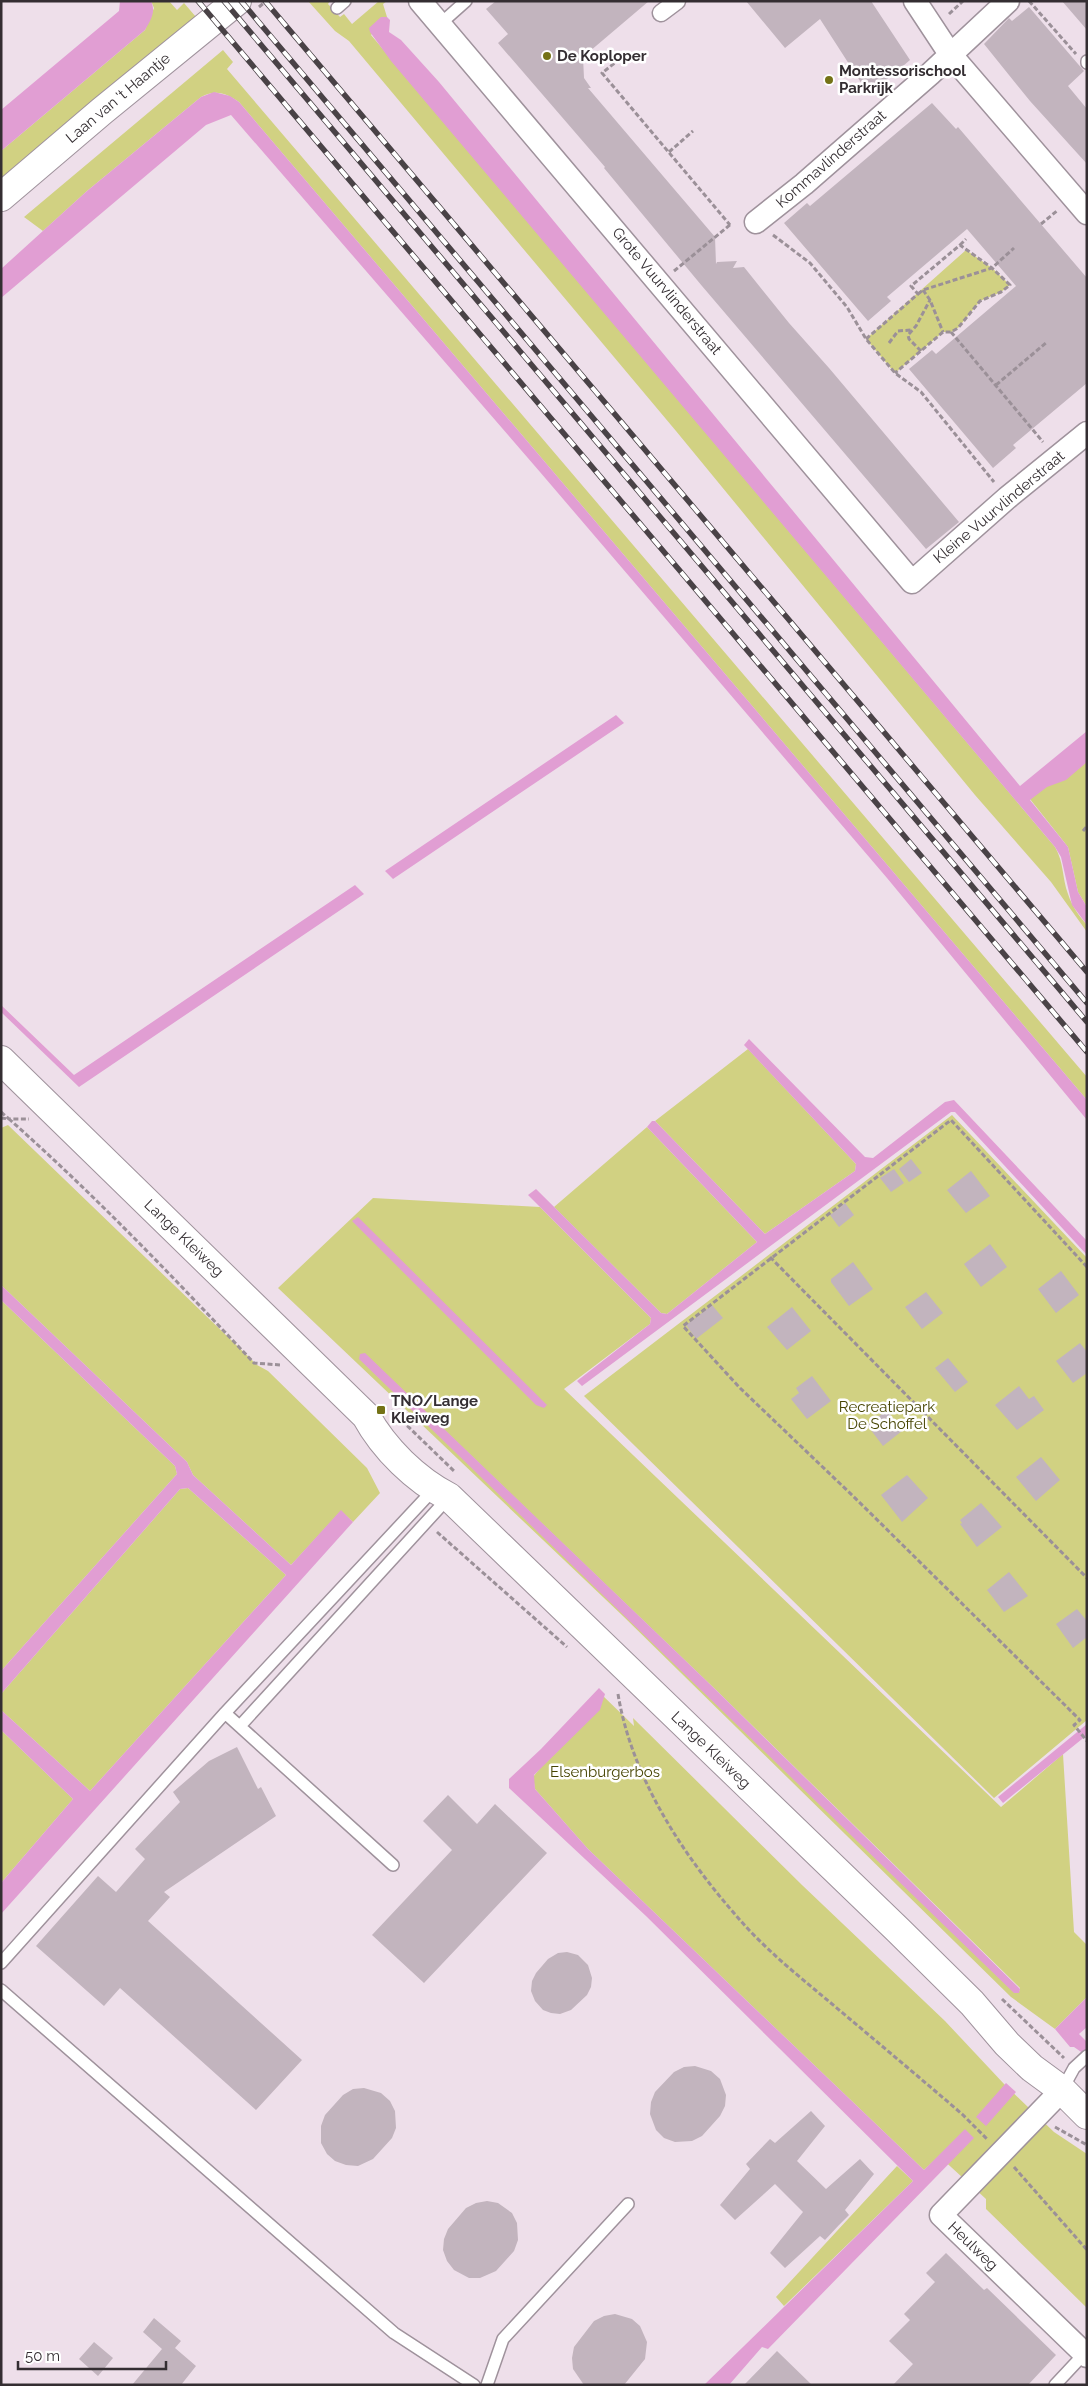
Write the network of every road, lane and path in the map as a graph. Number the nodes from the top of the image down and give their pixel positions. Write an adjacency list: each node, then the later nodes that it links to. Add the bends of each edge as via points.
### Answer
1 (237, 1): 15 (street, Laan van 't Haantje)
2 (420, 1): 9 (street, Grote Vuurvlinderstraat)
3 (466, 1): 9 (lane)
4 (677, 1): 8 (street)
5 (915, 1): 11 (street)
6 (1008, 1): 11 (street, Kommavlinderstraat)
7 (1029, 1): 12 (path, via 1080,60)
8 (661, 13)
9 (439, 25): 23 (street, Grote Vuurvlinderstraat)
10 (626, 54): 14 (path, via 602,73)
11 (950, 54): 16 (street); 17 (street, Kommavlinderstraat, via 804,184)
12 (1087, 62)
13 (693, 131): 14 (path)
14 (668, 152): 18 (path)
15 (1, 197)
16 (1082, 198)
17 (754, 218): 18 (path); 30 (path, via 810,263 847,307)
18 (730, 225): 23 (path)
19 (966, 239): 20 (path)
20 (960, 245): 22 (path); 25 (path, via 910,286)
21 (1014, 248): 22 (path)
22 (992, 268): 24 (path); 29 (path, via 1010,285 980,301)
23 (660, 283): 39 (street, Grote Vuurvlinderstraat)
24 (923, 290): 25 (path); 26 (path)
25 (918, 294): 30 (path)
26 (930, 300): 27 (path); 28 (path)
27 (911, 330): 31 (path, via 898,331); 33 (path, via 908,339)
28 (943, 332): 29 (path); 33 (path)
29 (951, 332): 35 (path)
30 (866, 339): 34 (path)
31 (889, 342)
32 (1047, 342): 35 (path)
33 (921, 351): 34 (path)
34 (894, 373): 38 (path, via 920,392)
35 (996, 385): 37 (path)
36 (1087, 433): 37 (street, Kleine Vuurvlinderstraat)
37 (1056, 458): 38 (street, Kleine Vuurvlinderstraat)
38 (1007, 498): 39 (street, Kleine Vuurvlinderstraat)
39 (912, 582)
40 (1087, 826): 41 (path)
41 (1083, 831)
42 (1, 1060): 49 (street, Lange Kleiweg, via 366,1416 386,1426)
43 (1, 1112): 45 (path)
44 (1, 1118): 45 (path)
45 (9, 1120): 48 (path, via 82,1185 254,1363 281,1365)
46 (770, 1257): 47 (path, via 952,1120); 51 (path); 56 (path, via 682,1326 740,1388 1080,1720 1074,1725)
47 (1087, 1267)
48 (288, 1372)
49 (442, 1489): 50 (lane); 54 (lane); 61 (street, Lange Kleiweg, via 972,2003 1007,2044)
50 (426, 1522): 52 (path); 55 (lane)
51 (1087, 1578)
52 (573, 1652)
53 (617, 1690): 63 (path, via 625,1726 655,1801 690,1855 740,1921 797,1975 962,2114)
54 (224, 1713): 55 (lane); 58 (lane)
55 (240, 1726): 57 (lane)
56 (1086, 1740)
57 (393, 1865)
58 (1, 1963)
59 (1, 1990): 67 (lane, via 394,2333)
60 (1086, 2056): 61 (lane, via 1074,2068)
61 (1062, 2090): 62 (street, Lange Kleiweg); 63 (street, Heulweg)
62 (1087, 2115)
63 (1001, 2153): 65 (path); 66 (street, Heulweg, via 941,2215)
64 (628, 2204): 68 (lane, via 503,2339)
65 (1087, 2250)
66 (1086, 2355): 69 (lane)
67 (474, 2385)
68 (487, 2385)
69 (1055, 2385)

